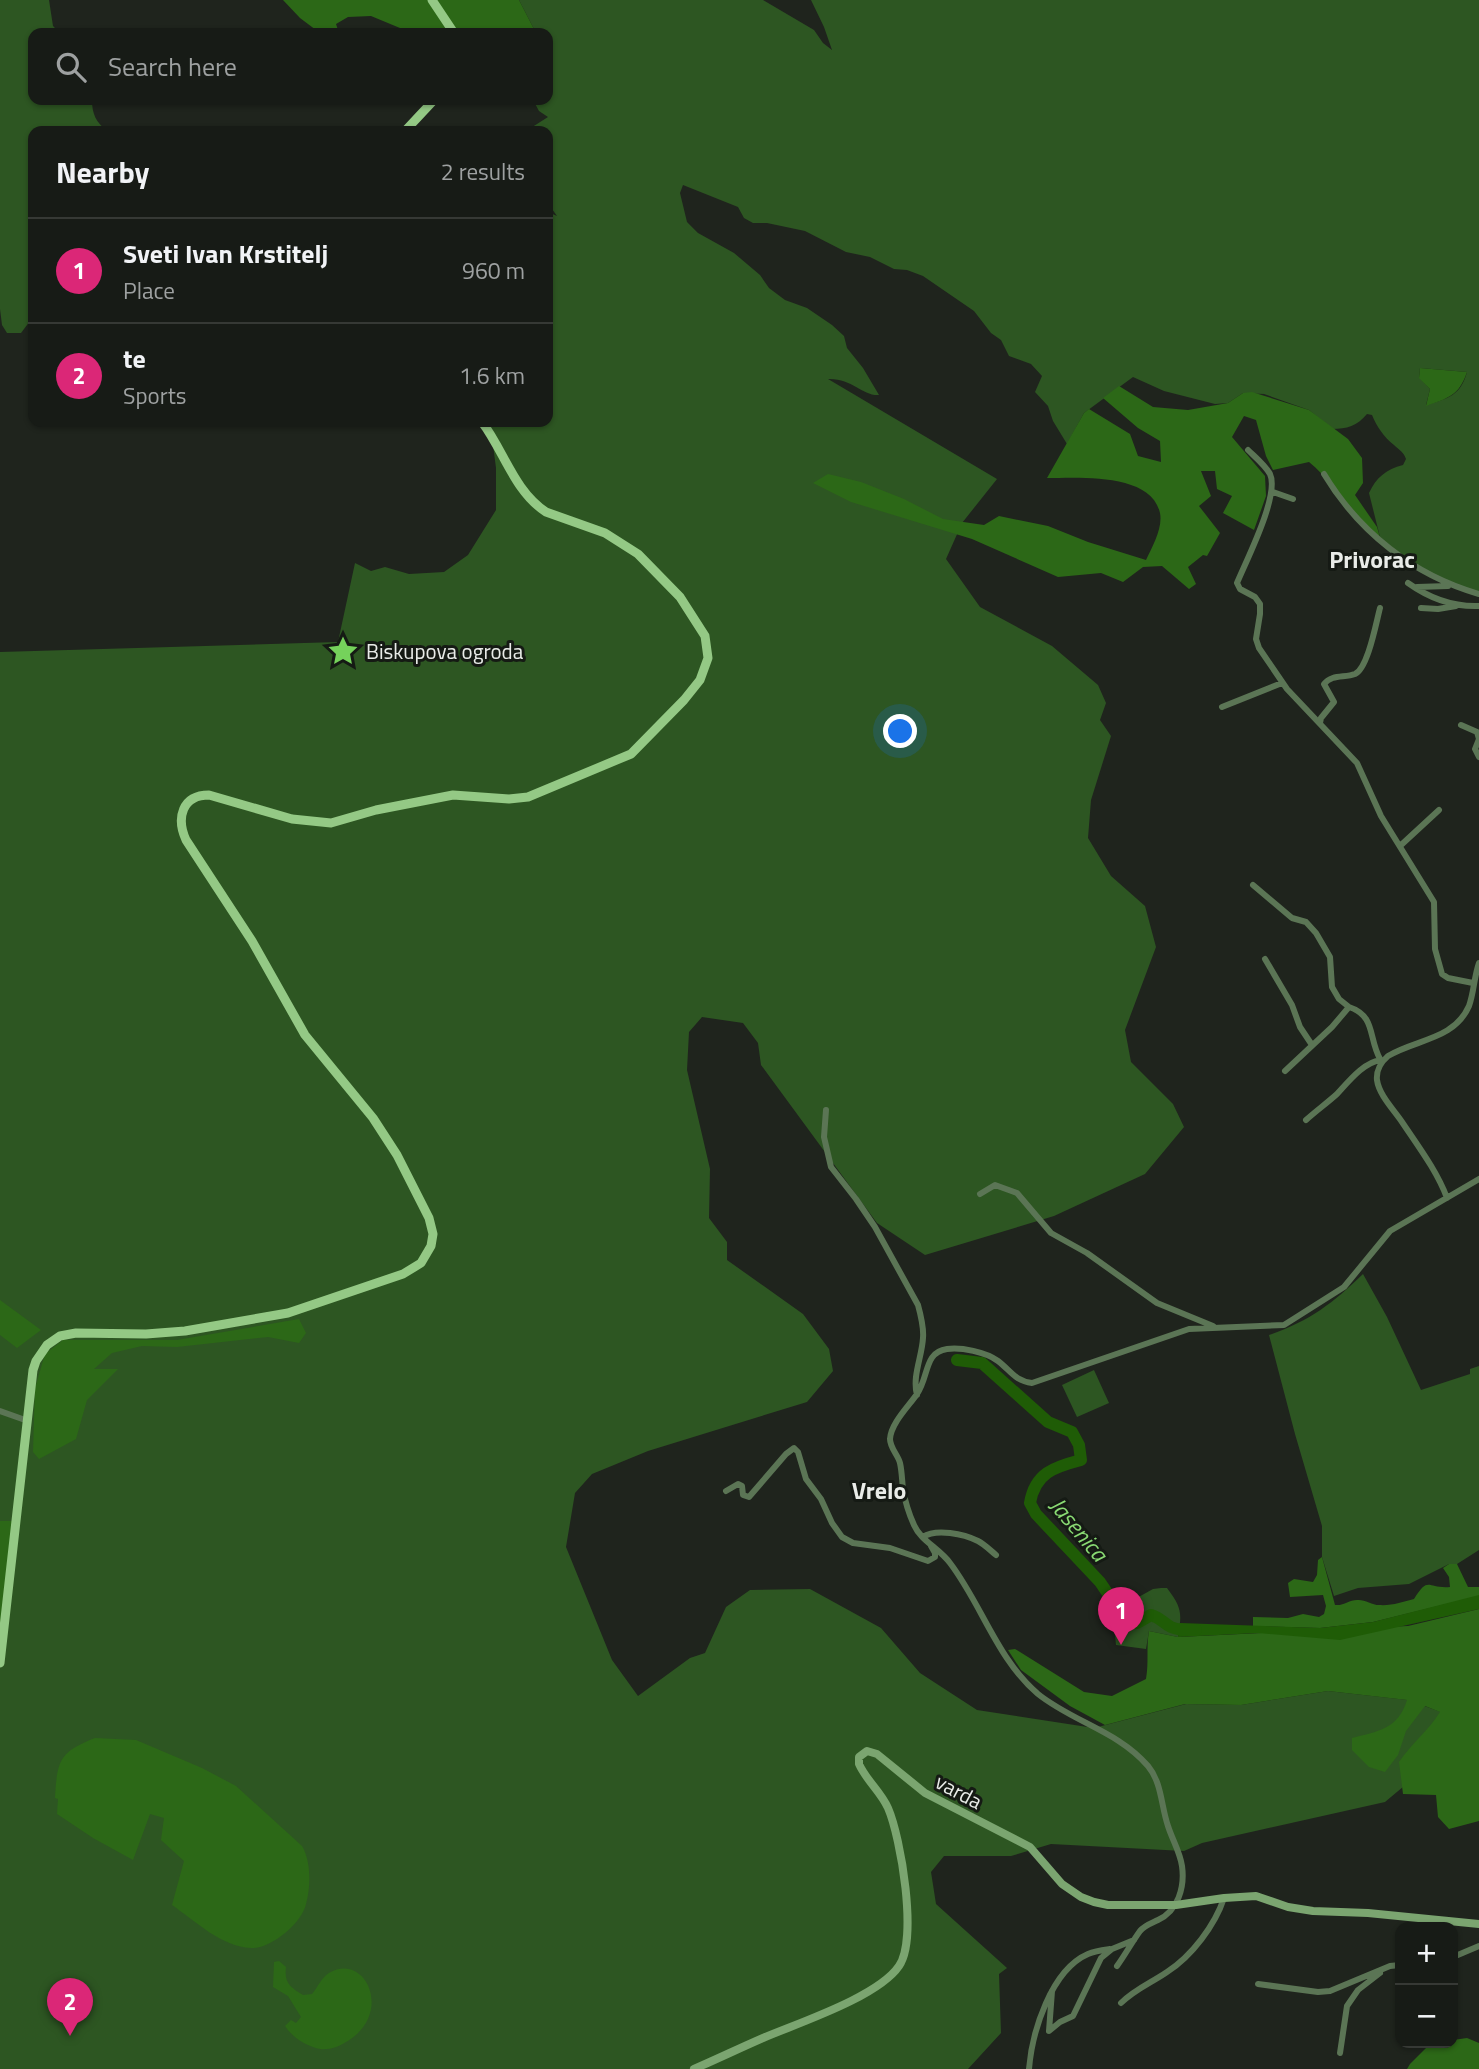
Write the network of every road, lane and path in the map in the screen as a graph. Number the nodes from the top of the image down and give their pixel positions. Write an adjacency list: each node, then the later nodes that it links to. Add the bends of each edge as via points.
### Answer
1 (432, 0): 2 (main road)
2 (451, 28)
3 (429, 105): 4 (main road)
4 (410, 126)
5 (485, 427): 41 (main road, via 521,487 538,506 615,538 667,581 705,636 708,658 704,674 631,754 528,797 453,795 331,823 292,819 209,795 187,803 180,817 186,840 252,941 305,1035 385,1136 429,1218 432,1246 411,1270 288,1313 185,1331 60,1336 36,1361)
6 (1248, 450): 8 (street, via 1268,471)
7 (1324, 474): 11 (street, via 1364,526 1412,565)
8 (1273, 492): 9 (street); 18 (street, via 1237,583 1260,604 1257,645)
9 (1293, 499)
10 (1408, 583): 12 (street)
11 (1454, 586): 12 (street); 13 (street)
12 (1415, 588): 14 (street)
13 (1479, 594)
14 (1458, 606): 15 (street); 17 (street)
15 (1479, 606)
16 (1380, 608): 20 (street, via 1362,668 1324,684 1334,702)
17 (1421, 608)
18 (1282, 683): 19 (street); 20 (street)
19 (1222, 706)
20 (1320, 723): 24 (street, via 1357,763)
21 (1461, 725): 22 (street, via 1477,732)
22 (1479, 757)
23 (1439, 810): 24 (street)
24 (1400, 846): 28 (street, via 1434,902 1435,949 1442,974)
25 (1253, 885): 29 (street, via 1316,933 1329,957 1332,987)
26 (1265, 959): 30 (street)
27 (1479, 963): 28 (street)
28 (1473, 983): 31 (street, via 1470,1003 1454,1027)
29 (1349, 1007): 30 (street); 31 (street, via 1367,1018)
30 (1312, 1045): 32 (street)
31 (1381, 1060): 34 (street, via 1347,1082); 37 (street, via 1379,1088)
32 (1285, 1071)
33 (826, 1110): 39 (street, via 824,1137 831,1167 875,1227 918,1305 923,1339)
34 (1306, 1120)
35 (1479, 1179): 37 (street)
36 (980, 1194): 38 (street, via 995,1185 1017,1193 1051,1233 1157,1303)
37 (1447, 1198): 38 (street, via 1390,1231 1344,1287 1294,1320 1275,1326)
38 (1216, 1327): 39 (street, via 1175,1333 1032,1383 1018,1380 990,1356 944,1349 931,1359)
39 (917, 1395): 43 (street, via 890,1438 909,1512)
40 (0, 1411): 41 (street)
41 (29, 1421): 46 (main road)
42 (726, 1491): 44 (street, via 738,1484 743,1496 749,1497 794,1448 806,1479 842,1537 928,1561 935,1557)
43 (923, 1537): 44 (street); 45 (street, via 939,1533 966,1537)
44 (929, 1543): 48 (street, via 963,1581 1003,1653 1025,1682 1065,1712 1120,1740 1150,1769 1182,1866)
45 (996, 1555)
46 (0, 1663)
47 (1224, 1898): 48 (street, varda); 49 (street, varda, via 1256,1896 1313,1911); 59 (street, via 1195,1947 1168,1972)
48 (1176, 1905): 50 (street, via 1168,1915 1145,1926); 61 (street, varda, via 1108,1905 1081,1897 1062,1884 1030,1847 935,1799 877,1754 867,1752 859,1757 859,1764 889,1809 902,1862 905,1956 885,1980 848,2001)
49 (1479, 1924)
50 (1135, 1939): 52 (street); 54 (street)
51 (1479, 1946): 53 (street)
52 (1112, 1949): 58 (street, via 1094,1951 1077,1961); 58 (street, via 1097,1964 1073,2017 1049,2031)
53 (1458, 1955)
54 (1117, 1966)
55 (1391, 1966): 56 (street); 57 (street, via 1330,1991); 60 (street, via 1353,1995)
56 (1395, 1966)
57 (1258, 1984)
58 (1052, 1991): 62 (street, via 1039,2021)
59 (1121, 2003)
60 (1340, 2053)
61 (694, 2069)
62 (1029, 2069)

